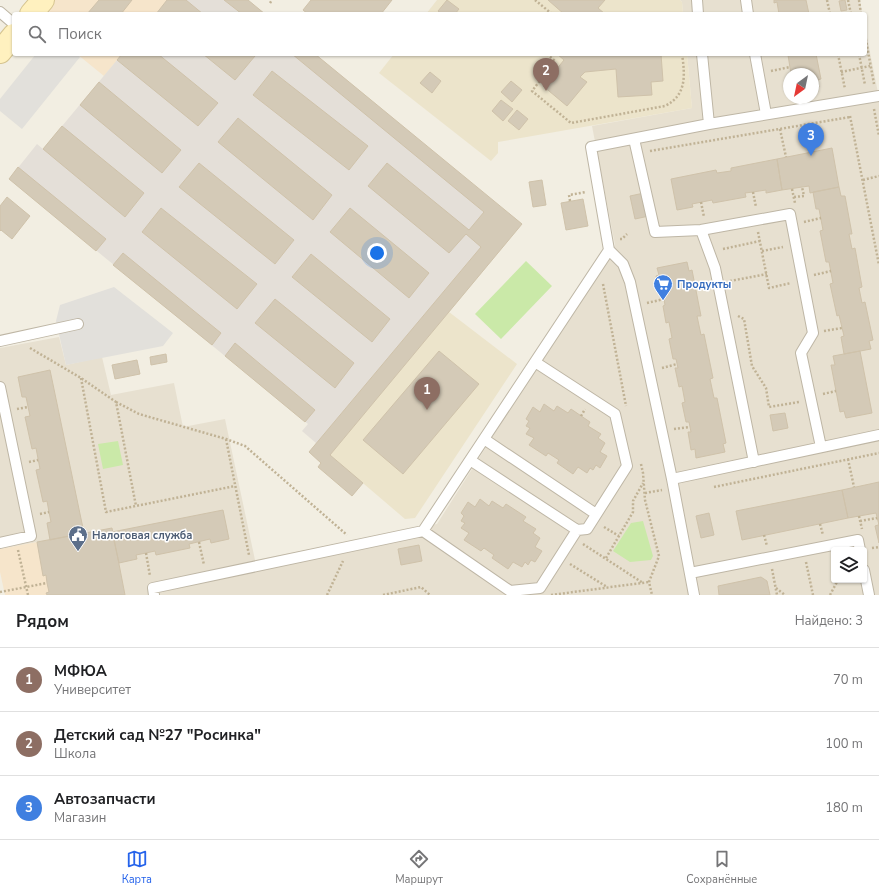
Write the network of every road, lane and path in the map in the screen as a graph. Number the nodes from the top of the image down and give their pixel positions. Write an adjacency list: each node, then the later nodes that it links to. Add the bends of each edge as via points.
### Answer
1 (43, 0): 9 (main road)
2 (535, 0): 10 (path)
3 (697, 0): 11 (lane)
4 (746, 0): 12 (lane)
5 (827, 0): 13 (path)
6 (848, 0): 14 (path)
7 (859, 0): 15 (path)
8 (0, 12): 16 (lane)
9 (34, 12)
10 (550, 12)
11 (698, 12)
12 (748, 12)
13 (830, 12)
14 (851, 12)
15 (861, 12)
16 (12, 22)
17 (12, 37): 19 (main road)
18 (867, 47): 26 (path)
19 (0, 52)
20 (549, 56): 21 (path, via 555,61 532,91 571,123 671,103 677,97 684,80)
21 (682, 56)
22 (702, 56): 35 (lane)
23 (755, 56): 30 (lane)
24 (838, 56): 29 (path)
25 (859, 56): 28 (path)
26 (870, 66): 28 (path); 31 (path)
27 (790, 67): 30 (path)
28 (862, 68): 29 (path); 31 (path)
29 (841, 72): 32 (path)
30 (758, 74): 33 (lane)
31 (874, 97): 32 (lane); 37 (path)
32 (847, 101): 33 (lane); 34 (path)
33 (766, 114): 35 (lane)
34 (850, 117): 36 (path); 43 (path)
35 (709, 124): 39 (lane)
36 (780, 129): 40 (path); 41 (path)
37 (878, 129): 38 (path)
38 (879, 136)
39 (634, 139): 40 (lane); 54 (lane, via 591,147)
40 (638, 153): 51 (lane, via 655,232)
41 (786, 157)
42 (879, 176): 43 (path)
43 (863, 180): 57 (path)
44 (802, 187): 46 (path, via 804,196)
45 (588, 192): 47 (path, via 569,195)
46 (794, 197)
47 (570, 202)
48 (821, 218): 50 (path)
49 (756, 220): 50 (lane, via 790,214); 51 (lane); 52 (path)
50 (792, 224): 53 (lane)
51 (701, 230): 84 (lane, via 715,268)
52 (760, 241): 55 (path); 56 (path, via 723,249)
53 (796, 244): 55 (path); 61 (lane)
54 (609, 250): 65 (lane, via 627,271); 72 (lane)
55 (762, 251): 59 (path)
56 (724, 255)
57 (879, 265)
58 (831, 271): 61 (path)
59 (767, 274): 61 (path, via 769,288); 62 (path)
60 (728, 275): 62 (path)
61 (803, 279): 69 (lane)
62 (729, 281): 63 (path)
63 (731, 288)
64 (664, 299): 65 (path)
65 (635, 306): 85 (lane)
66 (735, 314): 75 (path, via 744,319 752,366 766,388 770,407)
67 (78, 324): 70 (lane)
68 (842, 328): 69 (path)
69 (813, 333): 75 (lane, via 801,353)
70 (12, 338): 71 (lane); 73 (path)
71 (0, 341)
72 (535, 362): 78 (lane); 91 (lane, via 615,414 627,466)
73 (81, 378): 76 (path); 90 (path, via 106,512)
74 (0, 387): 97 (lane, via 31,536)
75 (811, 400): 80 (lane)
76 (116, 402): 79 (path, via 139,414); 90 (path)
77 (879, 435): 80 (lane)
78 (484, 439): 83 (lane); 91 (lane)
79 (226, 440): 87 (path); 98 (path, via 246,446 349,537)
80 (820, 448): 84 (lane)
81 (879, 453): 82 (path)
82 (848, 459): 88 (path); 89 (path)
83 (470, 460): 94 (lane); 95 (lane)
84 (754, 462): 85 (lane)
85 (672, 479): 110 (lane)
86 (644, 482): 96 (path, via 633,501 633,512)
87 (235, 486): 90 (path); 108 (path)
88 (714, 487)
89 (854, 487)
90 (136, 506)
91 (594, 517): 95 (lane, via 587,529); 96 (path)
92 (877, 518): 93 (path)
93 (860, 521)
94 (423, 531): 101 (lane); 105 (lane, via 510,591 540,588)
95 (575, 533): 105 (lane); 107 (path)
96 (619, 536): 107 (path)
97 (16, 539): 100 (lane); 116 (path)
98 (342, 539)
99 (199, 542): 109 (path)
100 (0, 543)
101 (350, 547): 124 (lane, via 153,588); 125 (path)
102 (859, 547): 103 (lane, via 858,540)
103 (803, 550): 106 (lane); 134 (path)
104 (146, 553): 111 (path)
105 (559, 557): 117 (path)
106 (769, 557): 110 (lane); 118 (path)
107 (606, 558): 113 (path)
108 (249, 560)
109 (205, 570)
110 (690, 573): 131 (lane)
111 (151, 581)
112 (47, 583): 116 (path)
113 (643, 583): 117 (path); 130 (path, via 650,582)
114 (836, 583): 135 (path)
115 (867, 583): 136 (lane)
116 (26, 587): 120 (path); 123 (path)
117 (607, 587): 119 (path)
118 (776, 588): 132 (path); 133 (path)
119 (586, 590): 122 (path); 129 (path)
120 (0, 592)
121 (391, 594): 126 (path); 127 (path, via 421,587)
122 (560, 594): 128 (path)
123 (28, 595)
124 (154, 595)
125 (327, 595)
126 (384, 595)
127 (430, 595)
128 (548, 595)
129 (587, 595)
130 (651, 595)
131 (694, 595)
132 (777, 595)
133 (785, 595)
134 (813, 595)
135 (830, 595)
136 (869, 595)

